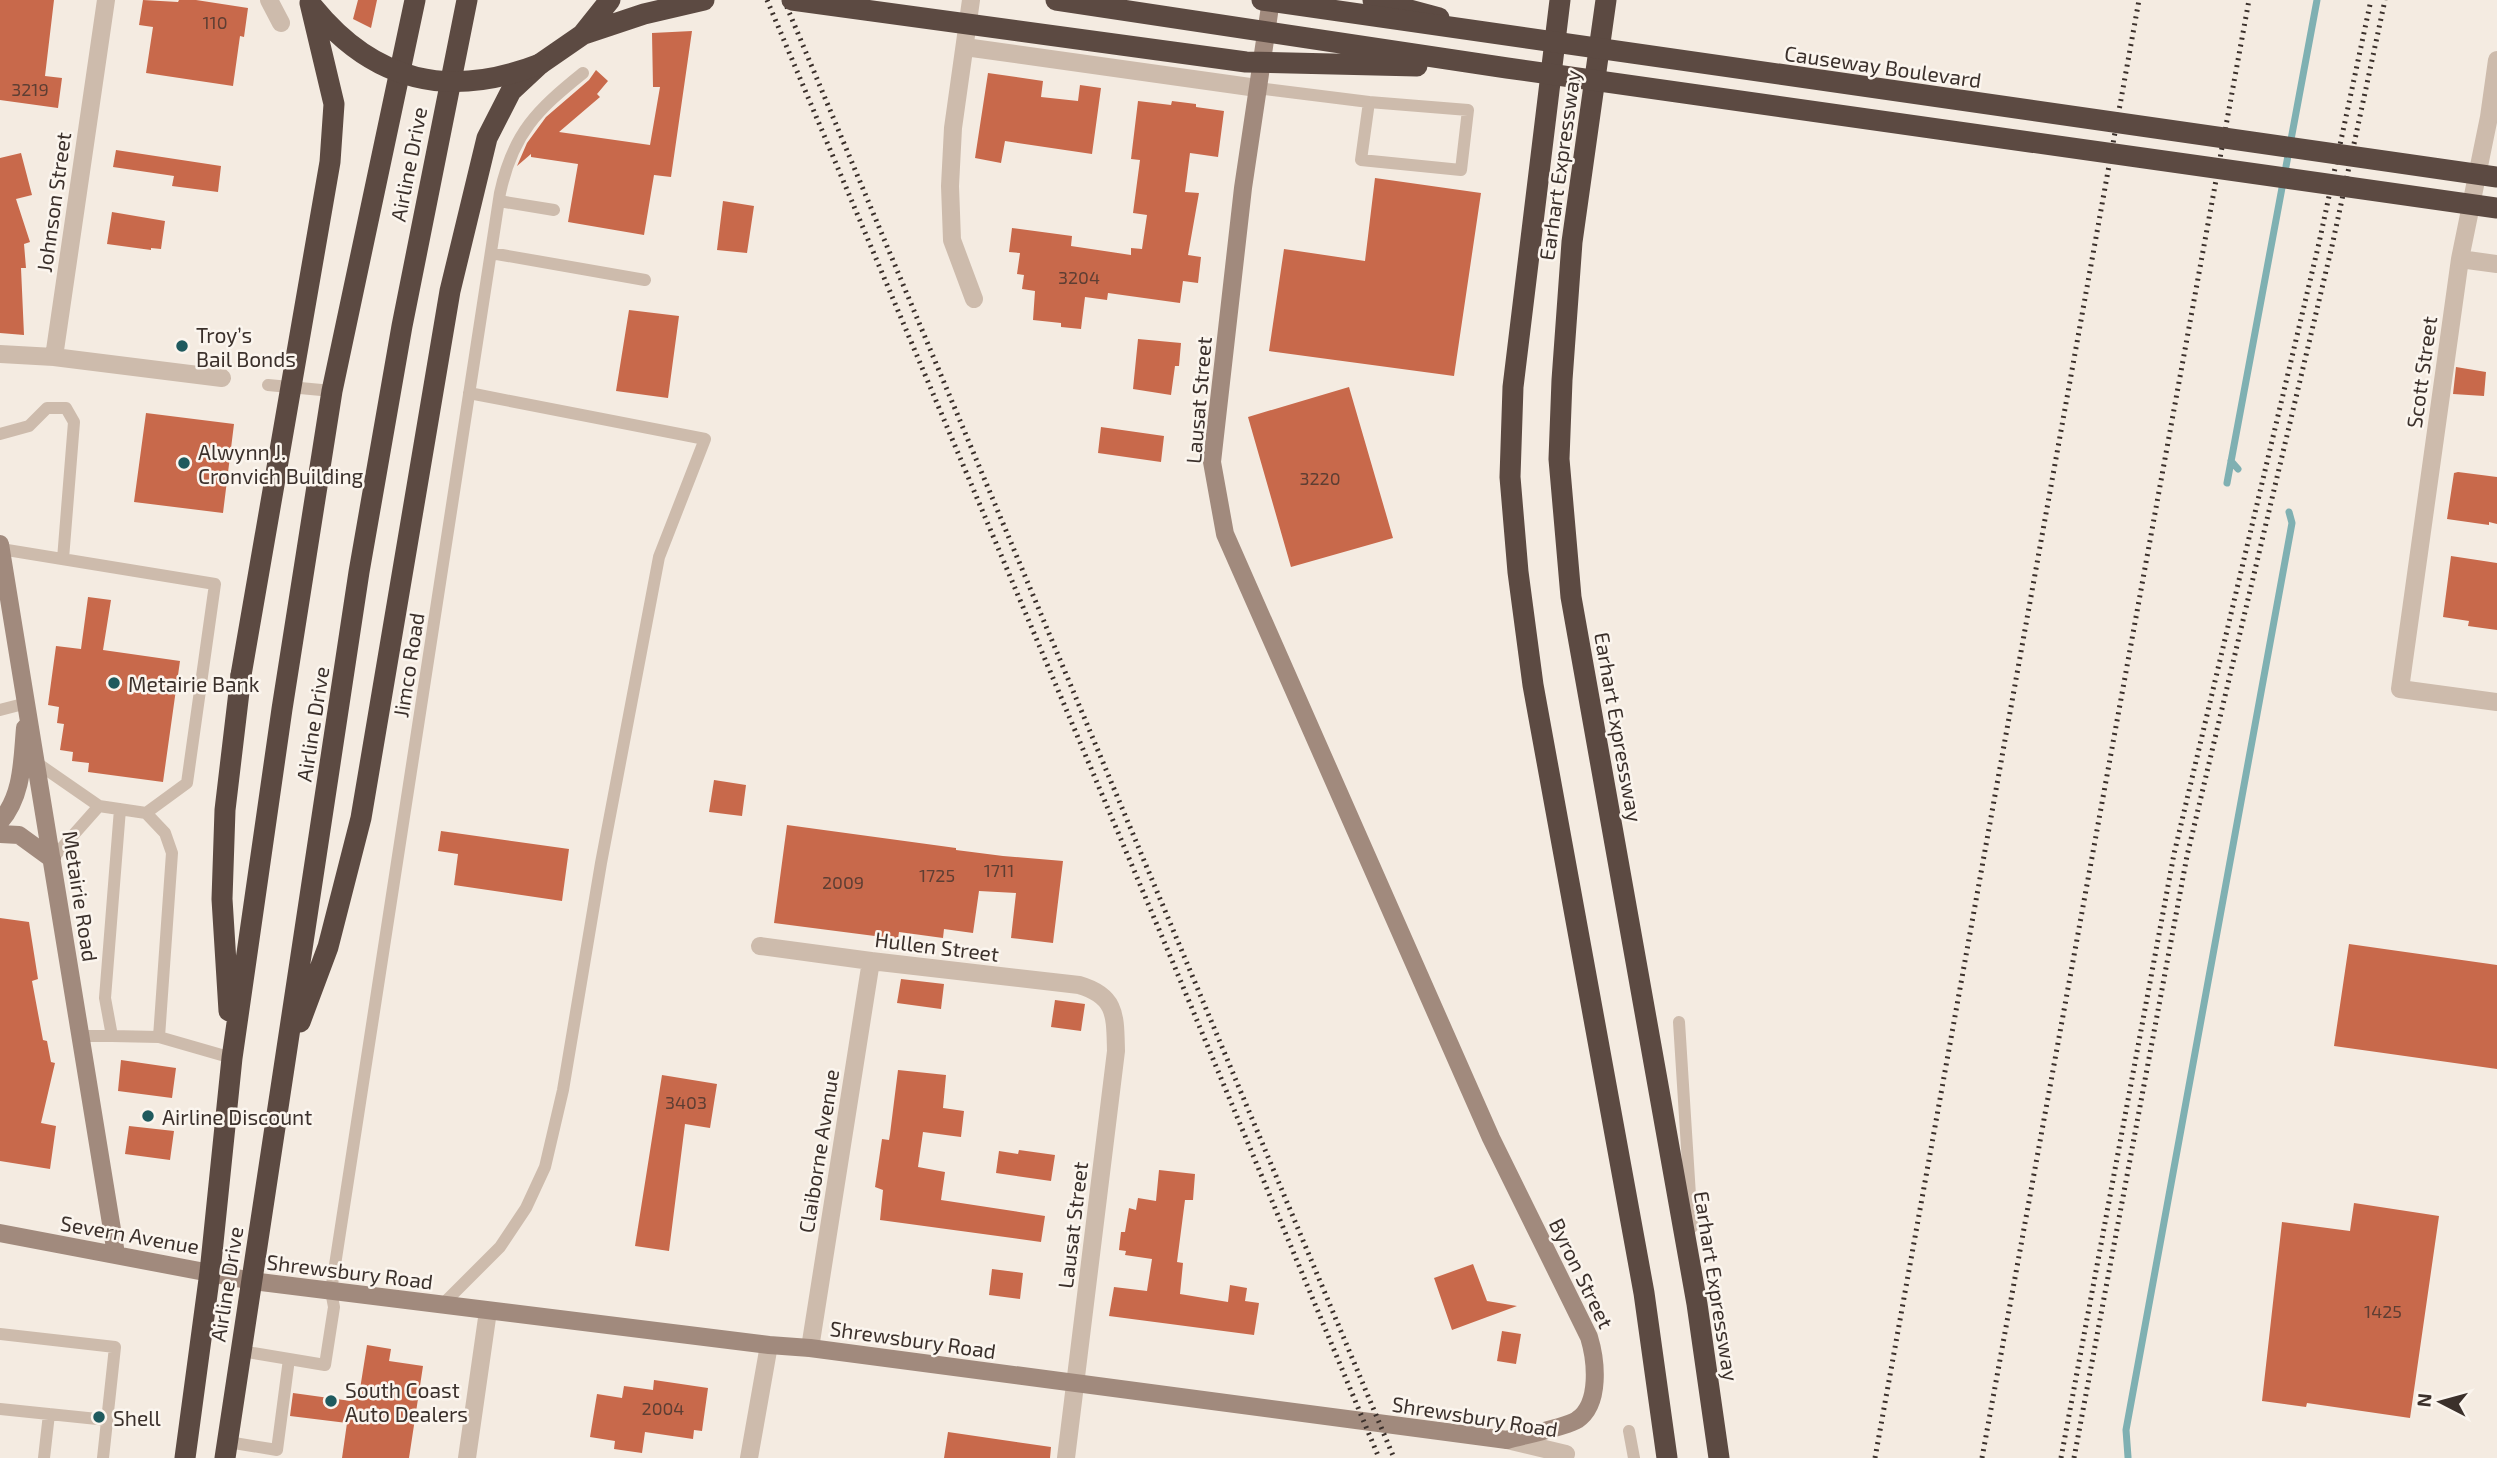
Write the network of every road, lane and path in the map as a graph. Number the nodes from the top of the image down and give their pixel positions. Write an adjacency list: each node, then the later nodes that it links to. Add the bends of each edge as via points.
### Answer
1 (106, 0): 37 (street, Johnson Street)
2 (269, 0): 16 (street)
3 (415, 0): 40 (highway, Airline Drive)
4 (467, 0): 64 (highway, Airline Drive, via 359,572)
5 (610, 0): 17 (highway)
6 (704, 0): 17 (highway)
7 (792, 0): 22 (highway, bridge, via 1246,62)
8 (971, 0): 19 (street)
9 (1056, 0): 22 (highway, bridge)
10 (1262, 0): 18 (highway, Causeway Boulevard, bridge)
11 (1271, 0): 24 (street, Lausat Street)
12 (1373, 0): 18 (highway, bridge)
13 (1560, 0): 94 (highway, Earhart Expressway, via 1513,387 1510,477 1533,685 1644,1293)
14 (1606, 0): 71 (highway, Earhart Expressway, via 1572,242 1559,459 1571,597)
15 (309, 1): 21 (highway, bridge, via 330,28 355,49 413,77 478,82); 63 (highway, bridge, via 334,104 330,162 241,675 225,810 222,899)
16 (281, 23)
17 (582, 35): 21 (highway)
18 (1533, 41): 27 (highway, Causeway Boulevard, bridge)
19 (965, 47): 24 (street); 35 (street, via 950,186 952,240)
20 (2497, 60): 26 (street, Scott Street)
21 (540, 64): 64 (highway, via 511,91 486,138 450,291 361,818 328,947)
22 (1507, 68): 29 (highway, bridge)
23 (583, 73): 28 (lane, Jimco Road, via 543,106 523,131 505,168)
24 (1257, 88): 25 (lane); 65 (street, Lausat Street, via 1212,462 1224,534)
25 (1369, 102): 25 (lane, via 1361,160 1461,170 1468,110)
26 (2493, 118): 32 (street, Scott Street)
27 (2497, 177)
28 (499, 201): 30 (lane); 31 (lane, Jimco Road)
29 (2497, 208)
30 (554, 210)
31 (491, 253): 34 (lane); 41 (lane, Jimco Road)
32 (2460, 260): 33 (street); 46 (street, Scott Street, via 2400,689)
33 (2497, 264)
34 (645, 280)
35 (974, 299)
36 (0, 354): 37 (street)
37 (54, 357): 38 (street)
38 (222, 378)
39 (268, 385): 40 (lane)
40 (331, 391): 63 (highway, Airline Drive)
41 (469, 393): 70 (lane, Jimco Road); 72 (lane, via 705,439 659,557 563,1090 545,1167 526,1208 500,1247)
42 (0, 434): 44 (lane, via 29,426 47,408 66,408 74,422)
43 (0, 547): 44 (lane); 45 (street, Metairie Road)
44 (62, 559): 52 (lane, via 215,584 187,783)
45 (4, 589): 47 (street, Metairie Road)
46 (2497, 702)
47 (27, 703): 48 (lane); 49 (street, Metairie Road); 53 (street, via 19,792)
48 (0, 710)
49 (37, 763): 50 (lane); 55 (street, Metairie Road)
50 (99, 806): 51 (lane); 55 (lane)
51 (120, 809): 52 (lane); 61 (lane, via 105,998)
52 (146, 813): 62 (lane, via 165,833 172,853)
53 (0, 822)
54 (0, 834): 55 (street, via 19,835)
55 (52, 859): 60 (street, Metairie Road)
56 (760, 946): 57 (street, Hullen Street)
57 (871, 961): 58 (street, Hullen Street, via 1079,985); 76 (street, Claiborne Avenue)
58 (1107, 999): 79 (street, Lausat Street, via 1115,1018 1116,1051)
59 (1679, 1022): 71 (lane)
60 (81, 1036): 61 (lane); 67 (street, Metairie Road)
61 (112, 1036): 62 (lane)
62 (159, 1037): 63 (lane)
63 (232, 1058): 68 (highway, Airline Drive)
64 (285, 1064): 69 (highway, Airline Drive)
65 (1466, 1081): 84 (street, Byron Street, via 1595,1358 1595,1387 1577,1420)
66 (0, 1233): 67 (street, Severn Avenue)
67 (116, 1254): 68 (street, Severn Avenue)
68 (210, 1272): 69 (street, Severn Avenue); 89 (highway, Airline Drive)
69 (252, 1281): 70 (street, Shrewsbury Road); 77 (highway, Airline Drive)
70 (331, 1291): 72 (street, Shrewsbury Road); 78 (lane, Jimco Road, via 334,1307 325,1365)
71 (1697, 1304): 95 (highway, Earhart Expressway)
72 (442, 1305): 73 (street, Shrewsbury Road)
73 (488, 1311): 75 (street, Shrewsbury Road); 90 (street)
74 (0, 1334): 82 (lane, via 115,1348)
75 (769, 1345): 76 (street, Shrewsbury Road); 91 (street)
76 (810, 1349): 79 (street, Shrewsbury Road)
77 (241, 1351): 78 (lane); 85 (highway, Airline Drive)
78 (289, 1359): 85 (lane, via 277,1450)
79 (1076, 1384): 84 (street, Shrewsbury Road); 92 (street, Lausat Street)
80 (0, 1409): 81 (lane)
81 (49, 1414): 82 (lane); 87 (lane)
82 (107, 1420): 88 (lane)
83 (1629, 1431): 93 (lane)
84 (1507, 1440): 86 (street, Shrewsbury Road)
85 (226, 1450)
86 (1566, 1454)
87 (44, 1458)
88 (103, 1458)
89 (185, 1458)
90 (467, 1458)
91 (749, 1458)
92 (1066, 1458)
93 (1634, 1458)
94 (1667, 1458)
95 (1719, 1458)

